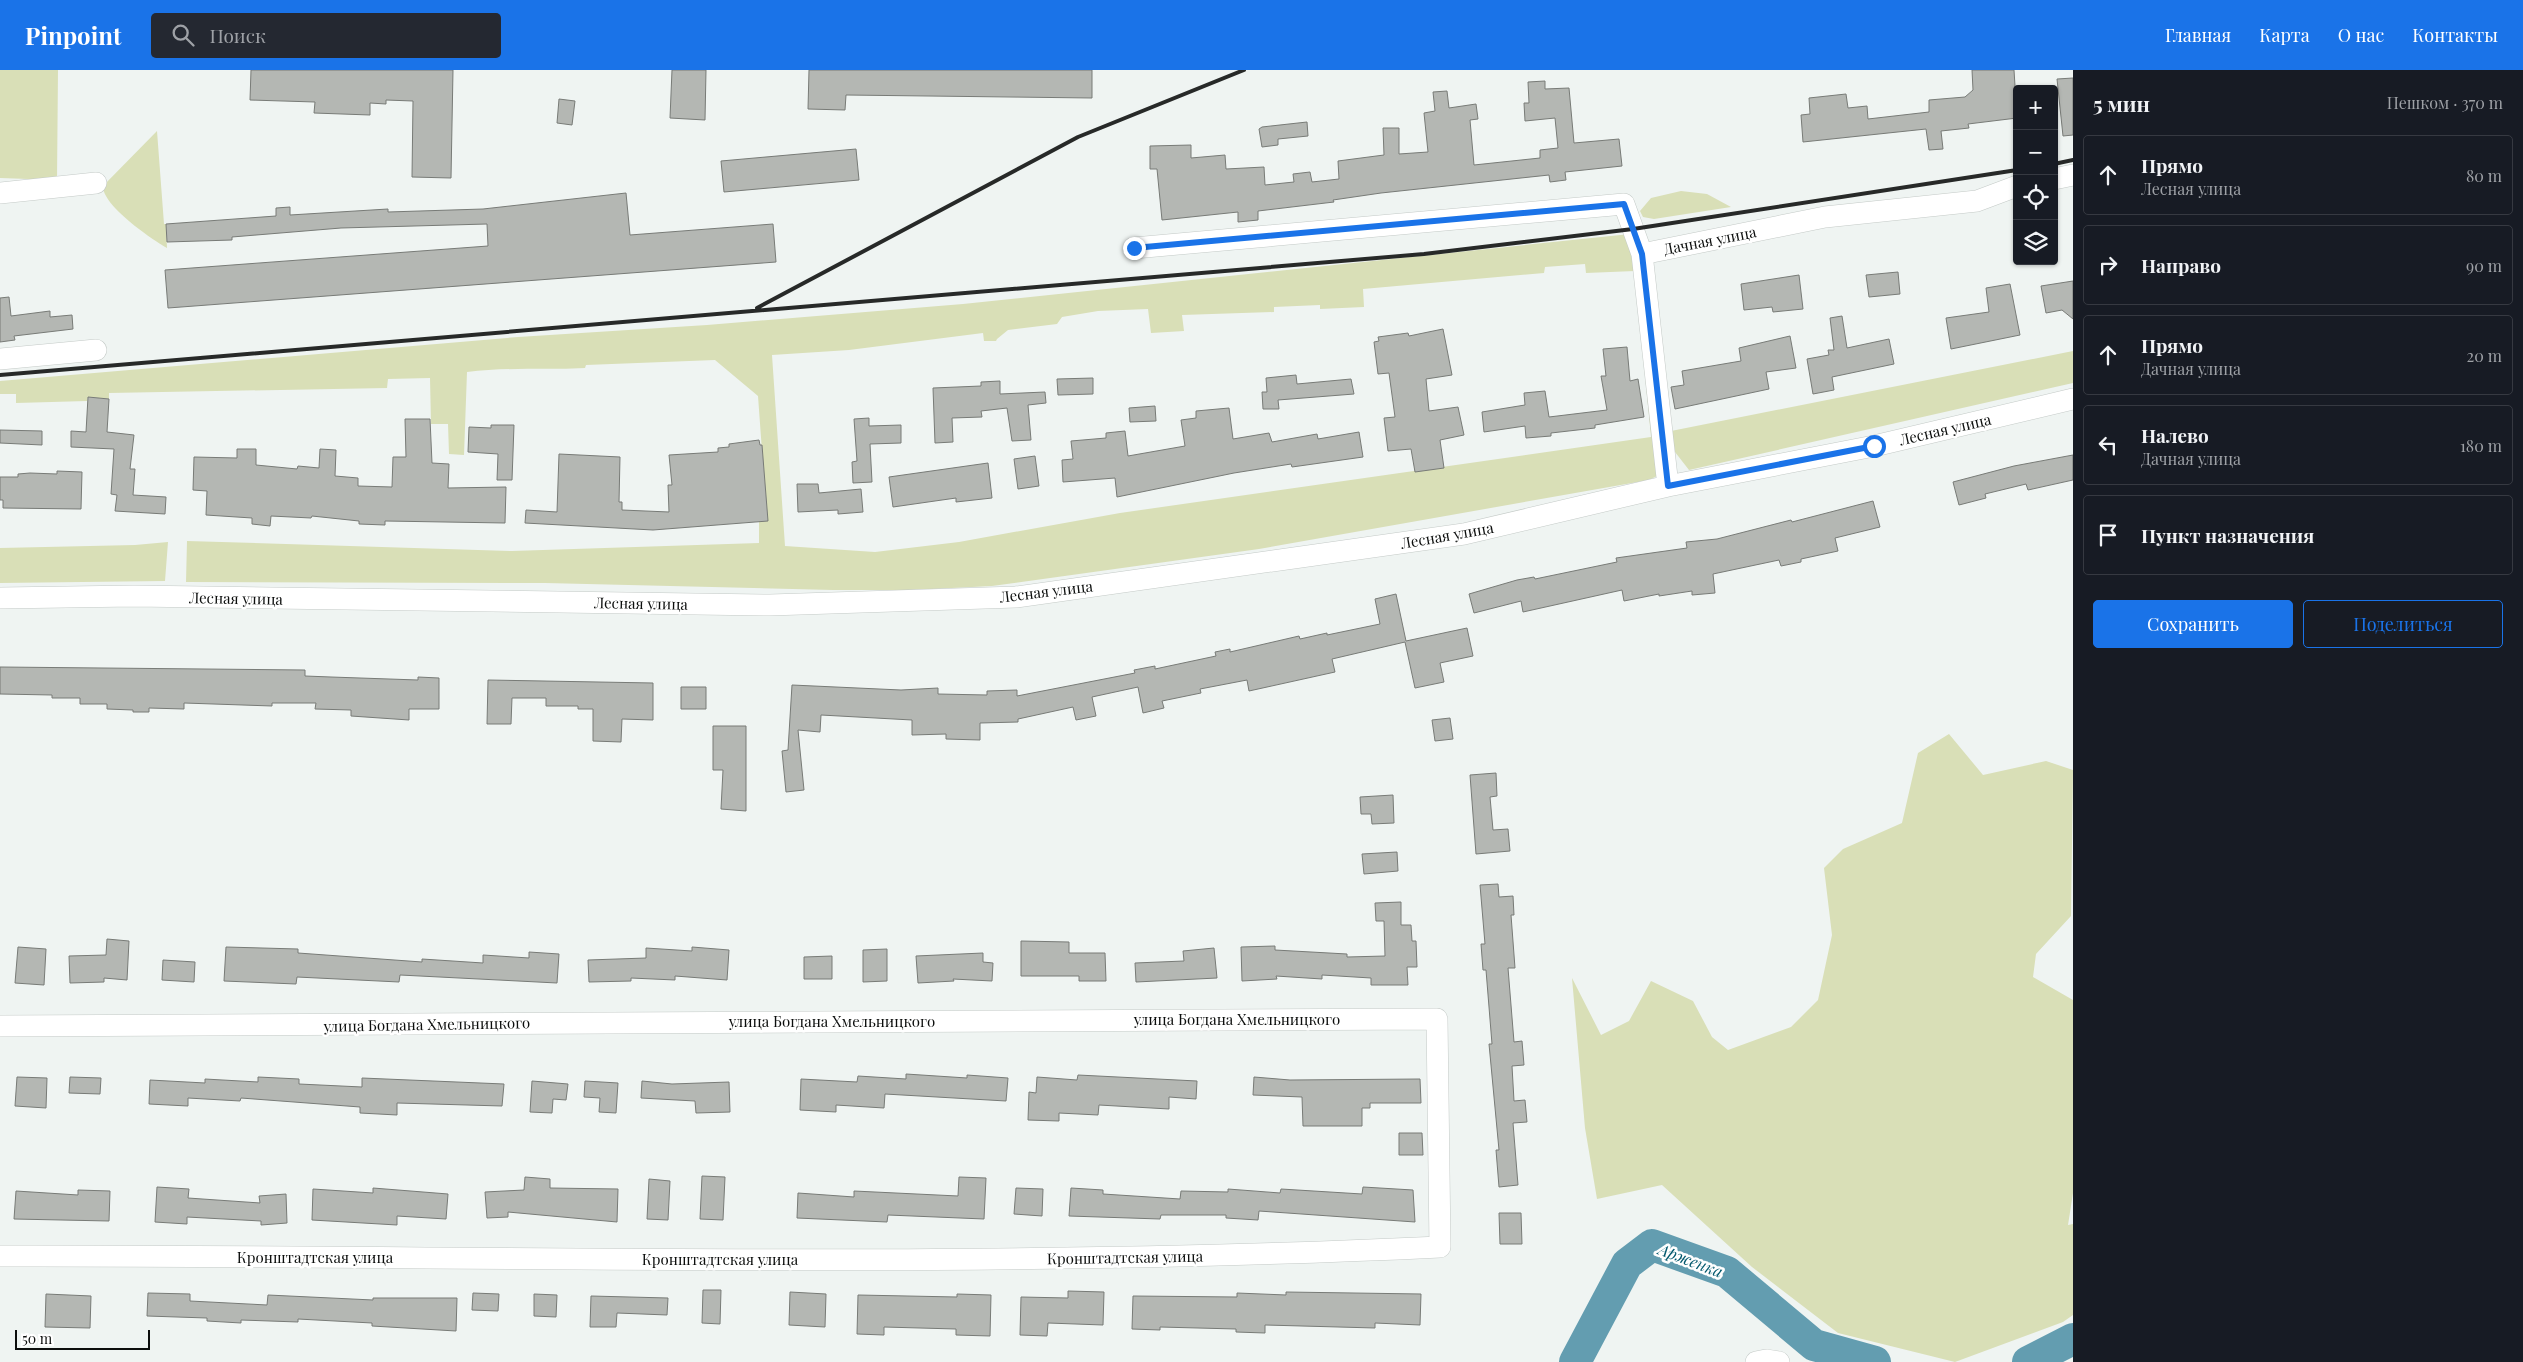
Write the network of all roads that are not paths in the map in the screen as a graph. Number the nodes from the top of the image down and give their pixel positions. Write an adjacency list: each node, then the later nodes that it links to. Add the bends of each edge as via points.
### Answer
1 (2073, 175): 2 (street)
2 (2058, 178)
3 (96, 183): 5 (street)
4 (2013, 188): 7 (street, Дачная улица, via 1977,201 1825,217)
5 (0, 193)
6 (1134, 248): 7 (street, Дачная улица, via 1624,204)
7 (1642, 254): 11 (street)
8 (96, 350): 9 (street)
9 (0, 359)
10 (2073, 399): 11 (street, Лесная улица, via 1874,446)
11 (1668, 486): 12 (street, Лесная улица, via 1464,534 1016,597 770,605 134,596)
12 (0, 598)
13 (0, 1026): 14 (street, улица Богдана Хмельницкого, via 1437,1019)
14 (1440, 1247): 15 (street, Кронштадтская улица, via 1108,1258)
15 (0, 1256)
16 (1756, 1362): 17 (street)
17 (1778, 1362)

